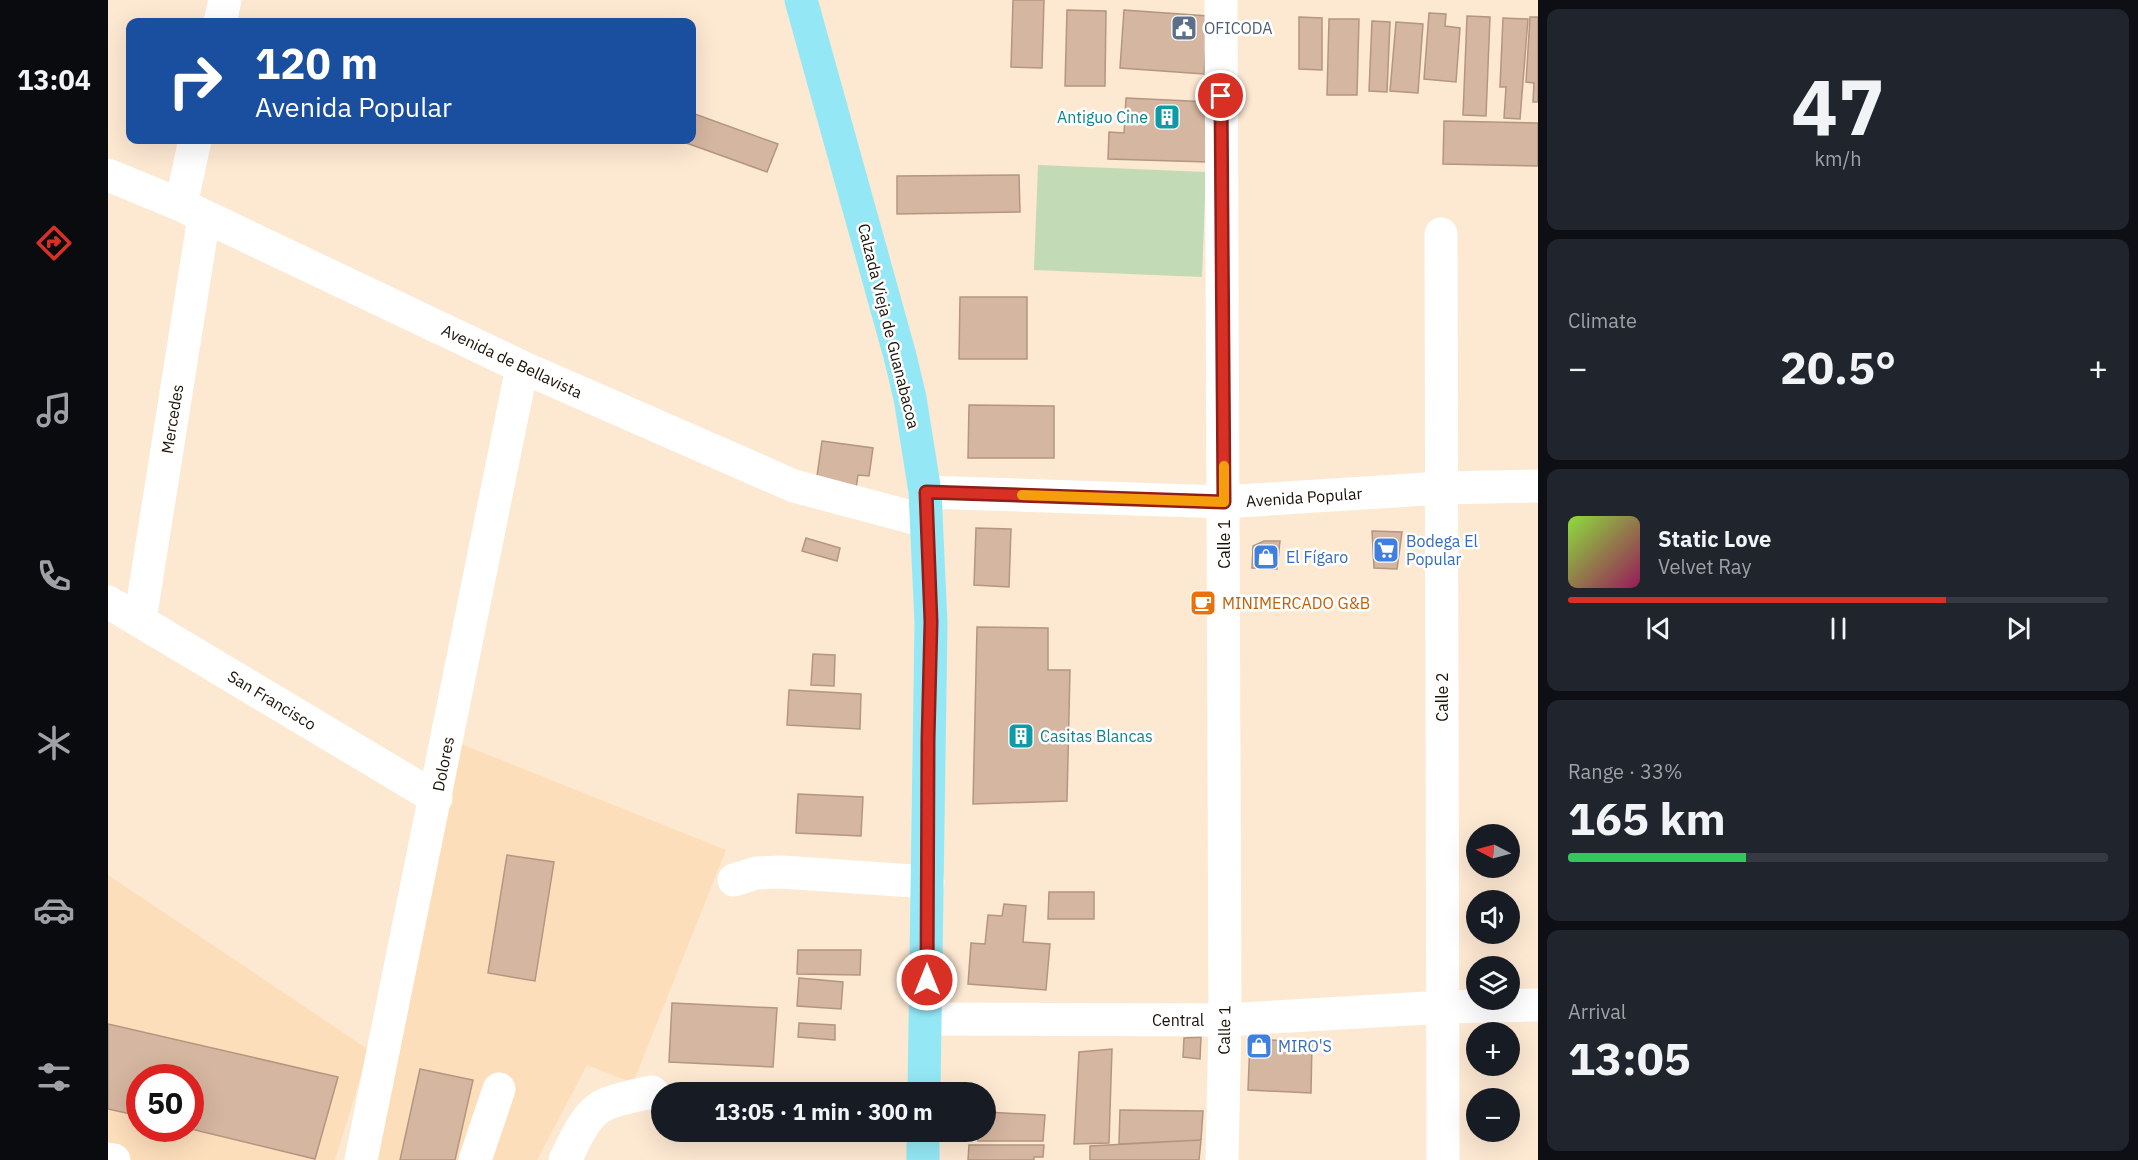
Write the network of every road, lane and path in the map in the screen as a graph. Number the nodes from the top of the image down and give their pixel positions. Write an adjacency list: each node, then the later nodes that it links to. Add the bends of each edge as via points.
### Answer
1 (225, 0): 4 (street)
2 (801, 0): 13 (main road, Calzada Vieja de Guanabacoa, via 900,356)
3 (1221, 0): 12 (street, Calle 1)
4 (221, 18)
5 (195, 144): 7 (street, Mercedes)
6 (108, 175): 7 (street, Avenida de Bellavista)
7 (192, 211): 9 (street, Avenida de Bellavista); 15 (street, Mercedes)
8 (1440, 234): 11 (street, Calle 2)
9 (522, 367): 13 (street, Avenida de Bellavista, via 794,486); 16 (street, Dolores)
10 (1538, 486): 11 (street, Avenida Popular)
11 (1441, 488): 12 (street, Avenida Popular); 20 (street, Calle 2)
12 (1224, 502): 13 (street, Avenida Popular); 22 (street, Calle 1)
13 (926, 506): 18 (main road, Calzada Vieja de Guanabacoa, via 931,622)
14 (108, 602): 15 (street, San Francisco)
15 (140, 620): 16 (street, San Francisco)
16 (436, 798): 29 (street, Dolores)
17 (734, 880): 18 (street, via 756,873 782,872)
18 (928, 882): 21 (main road, Calzada Vieja de Guanabacoa)
19 (1538, 1005): 20 (street, Central)
20 (1444, 1007): 22 (street, Central); 34 (street, Calle 2)
21 (926, 1019): 22 (street, Central); 23 (main road, Calzada Vieja de Guanabacoa)
22 (1224, 1020): 33 (street, Calle 1)
23 (924, 1082)
24 (499, 1089): 30 (street)
25 (651, 1092): 31 (street, via 605,1104 594,1112)
26 (923, 1142): 32 (main road)
27 (108, 1159): 28 (street)
28 (114, 1160)
29 (361, 1160)
30 (475, 1160)
31 (565, 1160)
32 (923, 1160)
33 (1222, 1160)
34 (1443, 1160)

